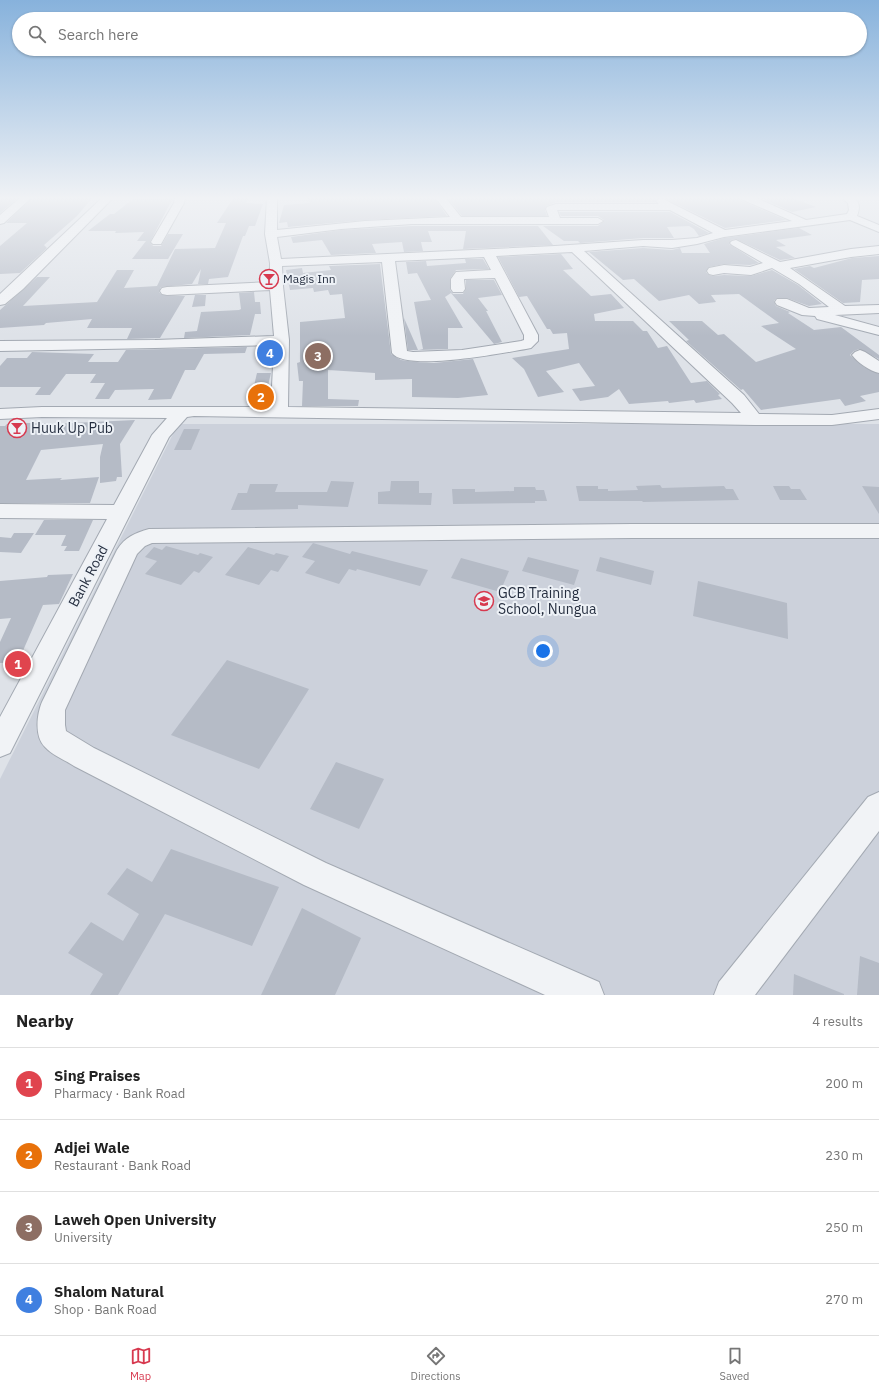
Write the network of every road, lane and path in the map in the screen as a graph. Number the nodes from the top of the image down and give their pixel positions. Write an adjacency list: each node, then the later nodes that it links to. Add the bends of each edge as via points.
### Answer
1 (62, 243): 20 (street)
2 (273, 243): 13 (street)
3 (638, 243): 9 (street)
4 (656, 243): 5 (street)
5 (677, 243)
6 (736, 243): 8 (street, via 743,248)
7 (758, 243): 8 (street)
8 (760, 246): 14 (street)
9 (575, 249): 11 (street); 36 (street, via 738,400)
10 (879, 250): 14 (street)
11 (488, 253): 12 (street); 16 (street)
12 (388, 258): 13 (street); 16 (street, via 400,353 406,356 462,355 526,346 531,341 531,335)
13 (276, 263): 17 (street)
14 (776, 265): 15 (street, via 751,271); 23 (street, via 817,290)
15 (713, 271)
16 (498, 274): 18 (street, via 460,275 457,279)
17 (276, 286): 19 (street); 28 (street)
18 (458, 289)
19 (167, 291)
20 (0, 301)
21 (782, 302): 24 (street)
22 (879, 309): 23 (street)
23 (841, 310): 24 (street)
24 (807, 312): 27 (street)
25 (860, 316): 26 (street)
26 (879, 326)
27 (879, 331)
28 (282, 340): 29 (street); 32 (street)
29 (0, 346)
30 (860, 356): 31 (street)
31 (879, 368)
32 (279, 412): 33 (street); 36 (street)
33 (181, 413): 34 (street); 38 (street, Bank Road, via 161,435)
34 (0, 414)
35 (879, 414): 36 (street, via 832,420)
36 (755, 420)
37 (0, 511): 38 (street)
38 (122, 512): 40 (street, Bank Road)
39 (876, 535): 42 (street, via 616,531 149,536 137,541 128,550 52,710 51,725 54,738 84,757 315,874)
40 (0, 744)
41 (879, 807): 43 (street)
42 (586, 995)
43 (732, 995)

